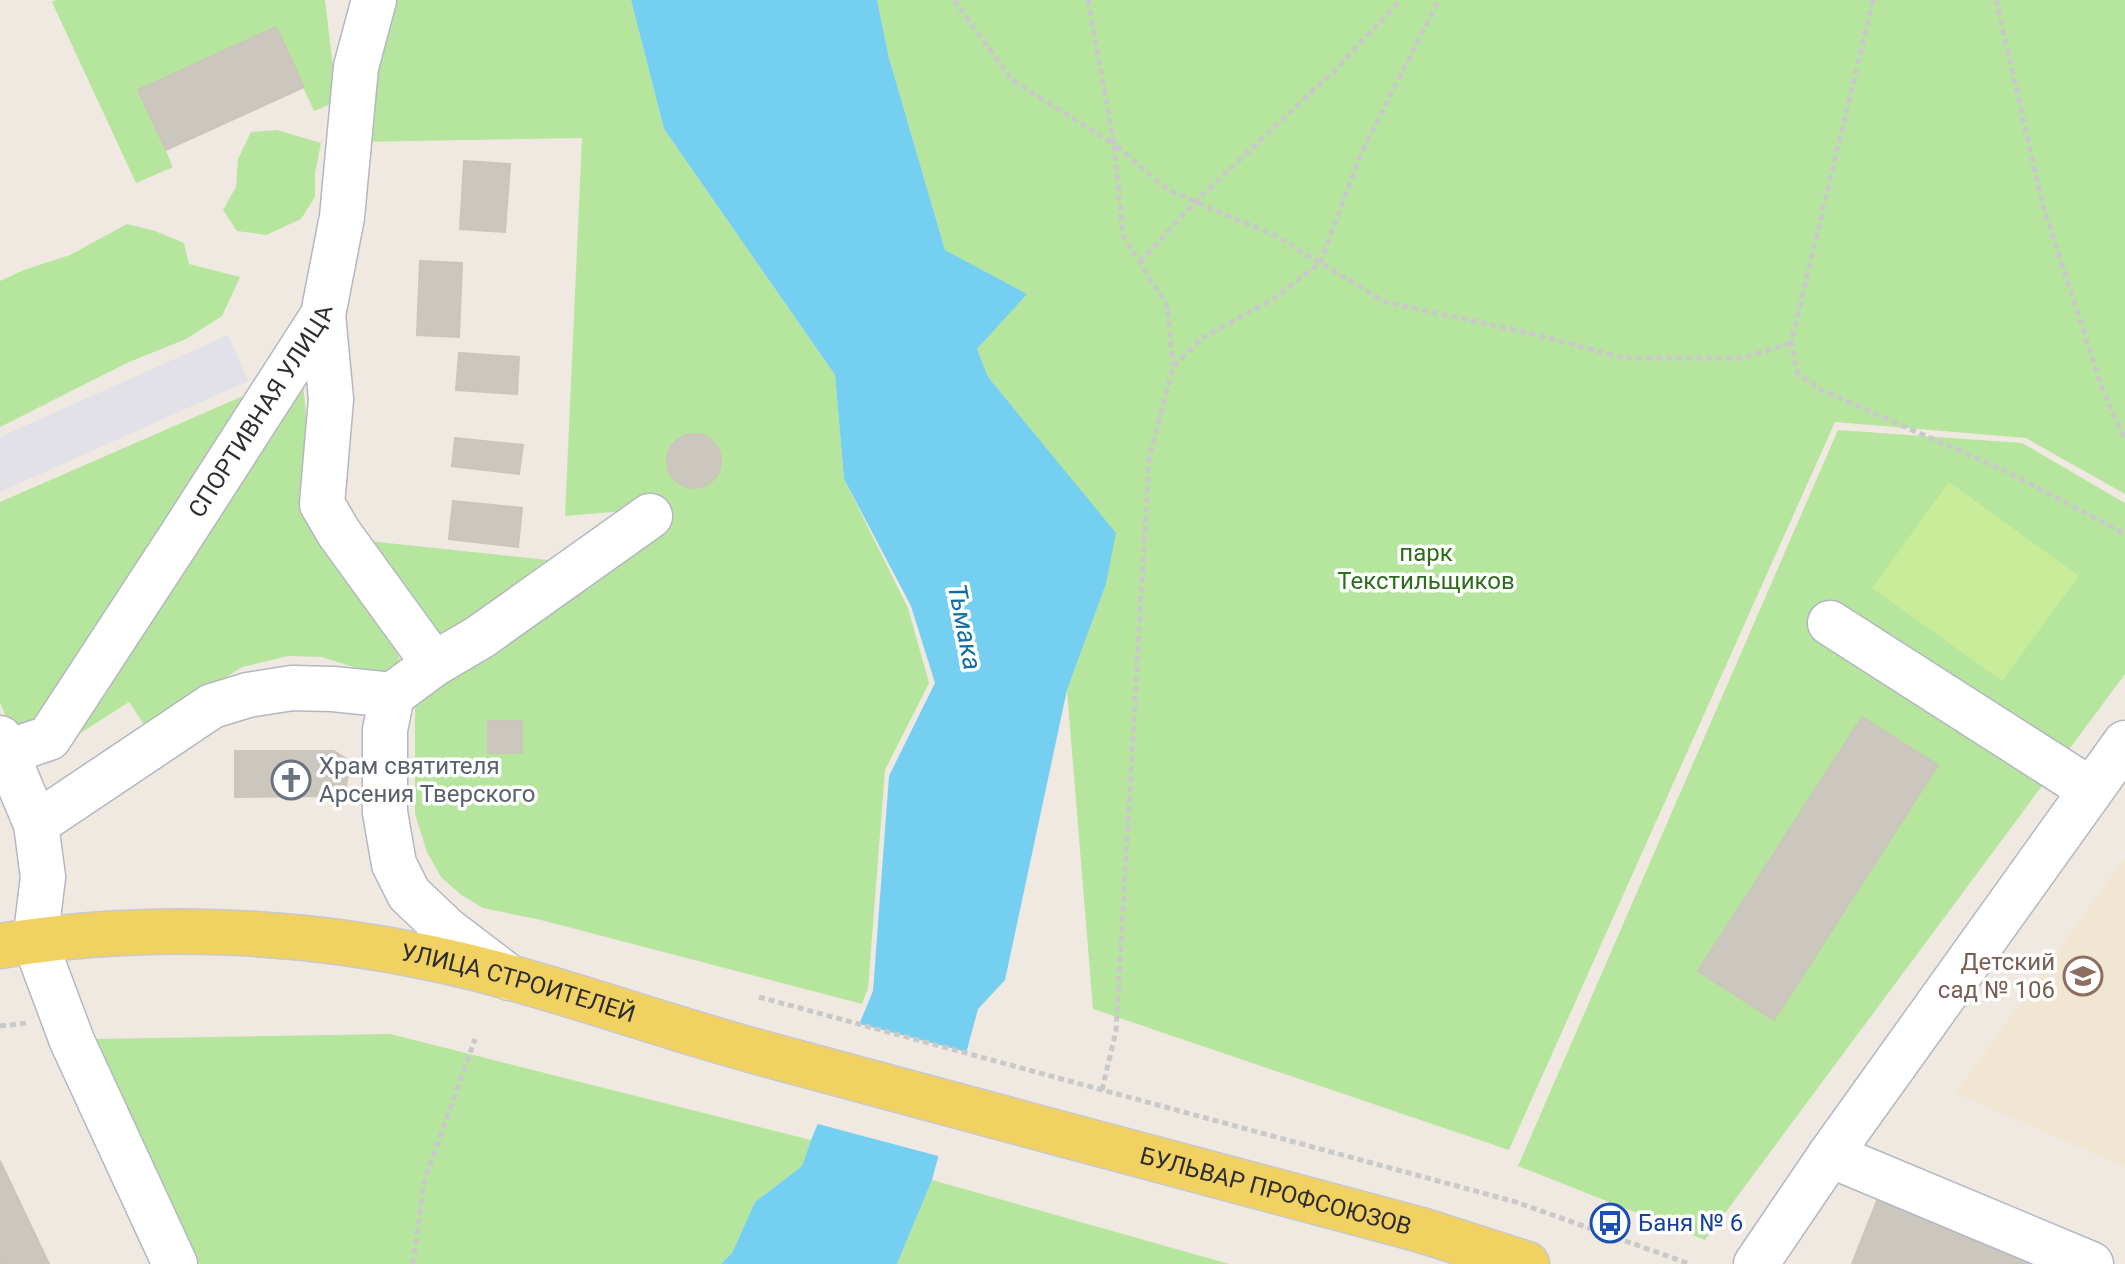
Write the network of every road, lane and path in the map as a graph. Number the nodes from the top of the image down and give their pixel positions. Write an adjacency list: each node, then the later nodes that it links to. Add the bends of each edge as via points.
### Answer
1 (374, 0): 12 (street, СПОРТИВНАЯ УЛИЦА, via 356,67 342,217)
2 (954, 0): 8 (path, via 1012,80)
3 (1088, 0): 8 (path)
4 (1401, 0): 9 (path)
5 (1439, 0): 11 (path, via 1362,151)
6 (1873, 0): 13 (path)
7 (1996, 0): 15 (path, via 2042,202 2102,388)
8 (1114, 144): 9 (path, via 1168,190); 10 (path, via 1123,236)
9 (1195, 202): 10 (path); 11 (path, via 1276,236)
10 (1140, 262): 14 (path, via 1167,305)
11 (1320, 263): 13 (path, via 1385,302 1625,358 1742,358); 14 (path, via 1273,299 1202,338)
12 (323, 315): 19 (street, via 331,399 322,504); 22 (street, СПОРТИВНАЯ УЛИЦА, via 49,738)
13 (1791, 343): 17 (path, via 1798,374 1823,391 2006,471)
14 (1173, 367): 29 (path, via 1149,459 1116,1031)
15 (2125, 440)
16 (650, 516): 19 (street)
17 (2125, 534)
18 (1830, 623): 23 (street)
19 (434, 664): 20 (street)
20 (392, 695): 24 (street, via 292,688 212,706); 26 (street, via 385,730 385,812 394,864 409,894)
21 (2125, 743): 23 (street)
22 (3, 745): 24 (street)
23 (2091, 790): 31 (street)
24 (36, 824): 25 (street, via 43,877)
25 (18, 944): 26 (main road, УЛИЦА СТРОИТЕЛЕЙ, via 181,932 286,937 409,954); 32 (street, via 72,1041)
26 (510, 978): 30 (main road, УЛИЦА СТРОИТЕЛЕЙ)
27 (759, 997): 29 (path)
28 (475, 1039): 33 (path, via 424,1182)
29 (1102, 1090): 35 (path, via 1516,1202)
30 (1022, 1124): 34 (main road, БУЛЬВАР ПРОФСОЮЗОВ, via 1421,1230)
31 (1830, 1155): 36 (street); 37 (street)
32 (175, 1264)
33 (413, 1264)
34 (1527, 1264)
35 (1690, 1264)
36 (1756, 1264)
37 (2091, 1264)

